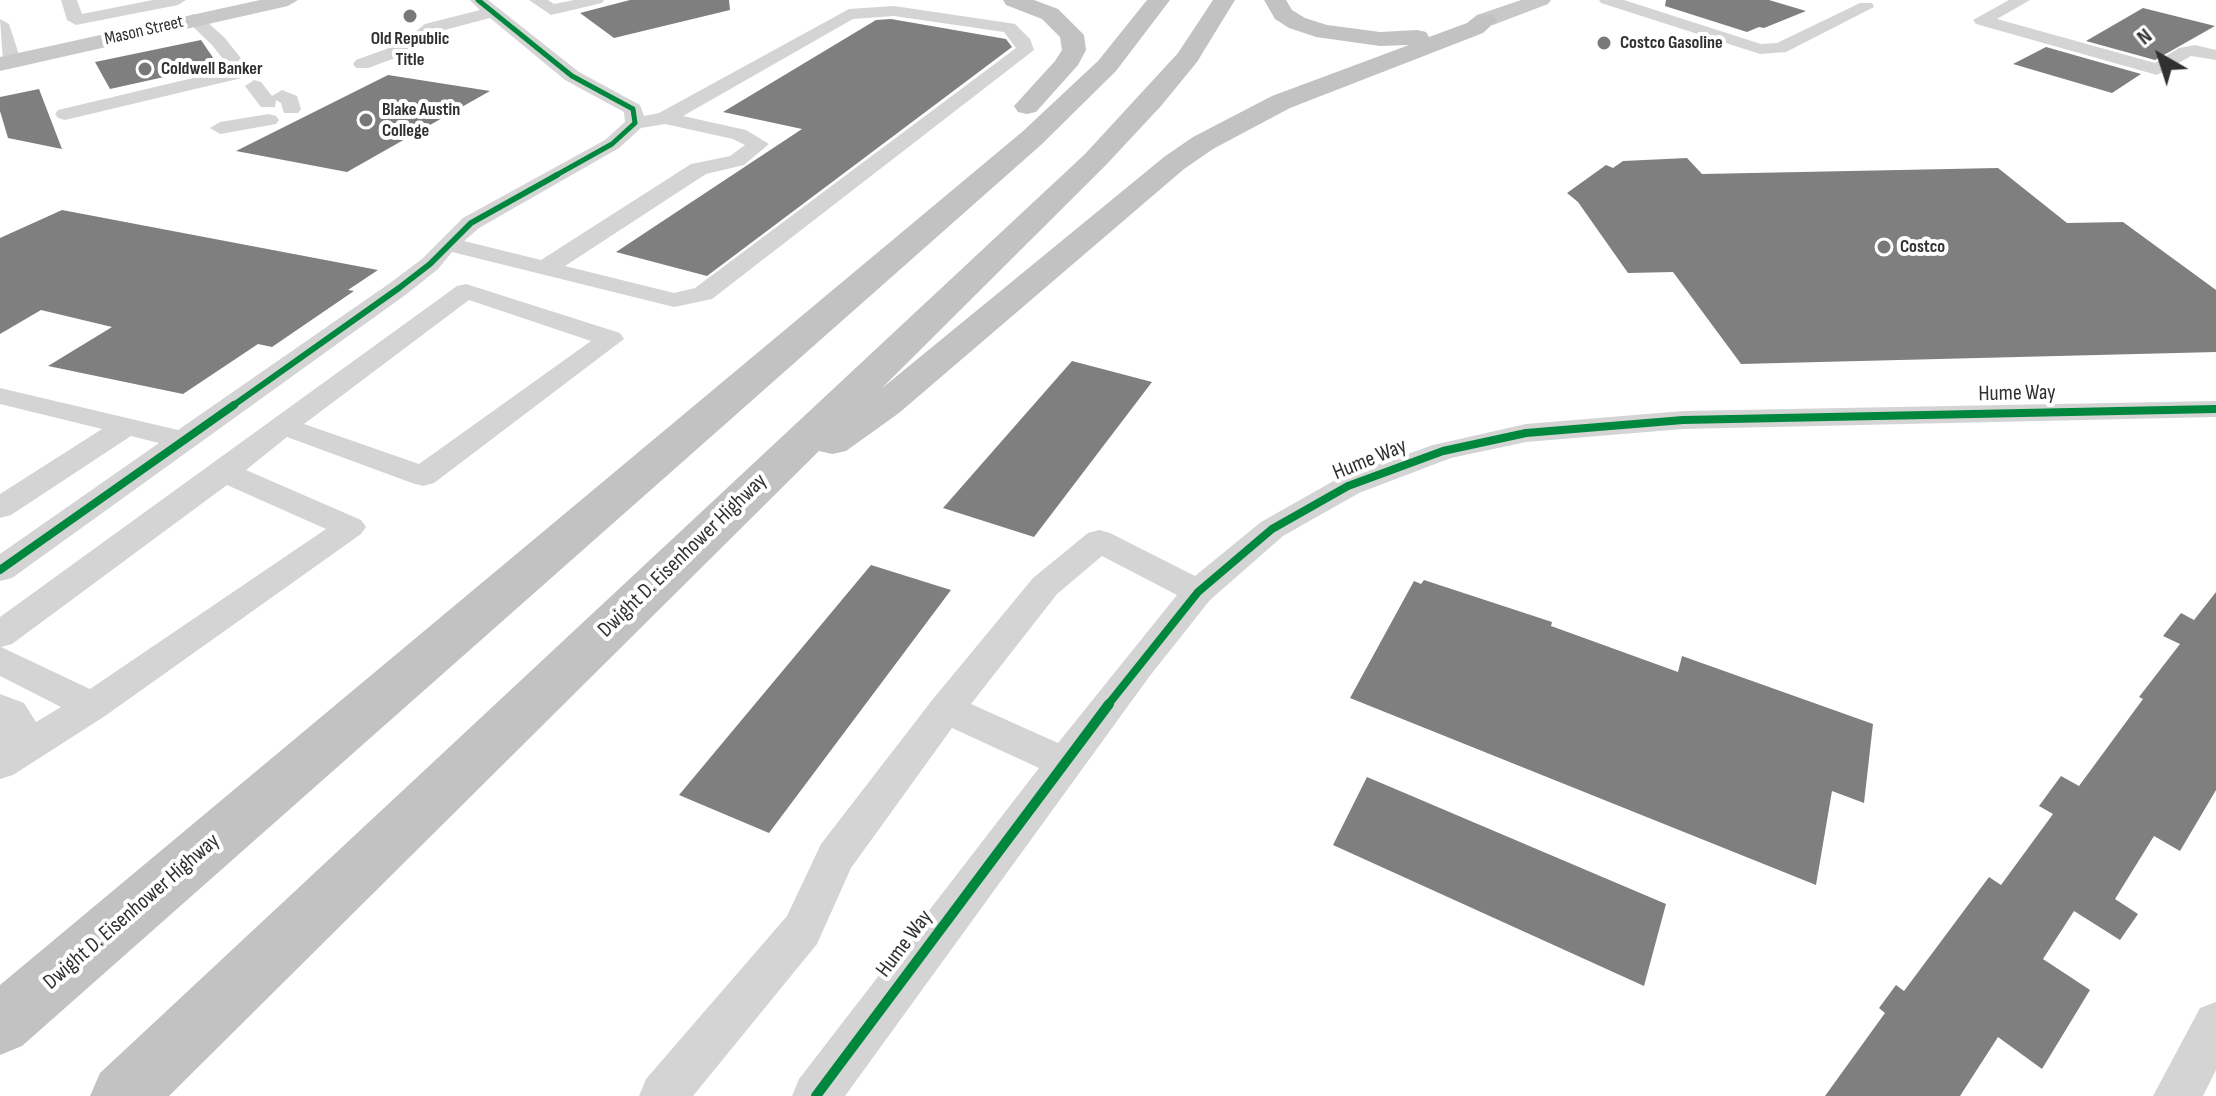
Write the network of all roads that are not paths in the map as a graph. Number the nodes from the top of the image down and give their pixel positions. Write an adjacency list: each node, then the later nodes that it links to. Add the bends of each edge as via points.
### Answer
1 (69, 0): 2 (street, via 76,20)
2 (178, 0)
3 (288, 0): 18 (main road, Mason Street)
4 (596, 0): 14 (street)
5 (1014, 0): 37 (highway, via 1050,14 1072,35 1074,50 1065,65 1021,113 904,219)
6 (1159, 0): 37 (highway, Dwight D. Eisenhower Highway, via 1107,66 1032,138)
7 (1224, 0): 45 (highway, Dwight D. Eisenhower Highway, via 1188,57 1125,129)
8 (1275, 0): 19 (highway, via 1297,23 1352,37 1416,37)
9 (1541, 0): 19 (main road)
10 (1607, 0): 13 (street, via 1760,49 1780,48)
11 (1839, 0): 13 (street)
12 (2022, 0): 15 (street)
13 (1873, 4)
14 (544, 5): 16 (street)
15 (2003, 9): 23 (street); 23 (street, via 1982,20 2157,69)
16 (492, 11): 25 (street, via 431,28 406,48); 29 (street, via 572,76 633,109)
17 (803, 18): 20 (street)
18 (193, 19): 24 (main road, Mason Street); 27 (street, via 243,72)
19 (1485, 20): 45 (highway, via 1281,102 1203,143 885,405)
20 (833, 23): 28 (street); 35 (street, via 849,14 894,11 1009,28 1025,50 703,294 674,300)
21 (0, 24): 24 (street)
22 (2216, 55): 23 (street, via 2195,50)
23 (2175, 56)
24 (6, 62)
25 (362, 64)
26 (254, 86): 31 (street, via 278,107)
27 (65, 114)
28 (665, 118): 29 (street); 30 (street)
29 (635, 123): 33 (street, via 612,144 471,223)
30 (692, 123): 32 (street, via 713,144); 32 (street, via 759,144 737,161)
31 (220, 128)
32 (699, 169): 35 (street)
33 (447, 244): 34 (street); 42 (street, via 399,288)
34 (505, 260): 35 (street); 36 (street)
35 (544, 269)
36 (466, 291): 41 (street); 41 (street, via 611,339 423,476)
37 (771, 363): 57 (highway, Dwight D. Eisenhower Highway)
38 (0, 396): 40 (street)
39 (2216, 409): 47 (street, Hume Way, via 1683,420 1513,435 1443,451 1348,486 1272,529)
40 (129, 425): 42 (street); 44 (street)
41 (283, 426): 43 (street)
42 (183, 440): 46 (street)
43 (224, 472): 48 (street); 50 (street, via 350,527)
44 (0, 508)
45 (725, 515): 58 (highway, Dwight D. Eisenhower Highway)
46 (0, 570)
47 (1198, 592): 52 (street, via 1099,541 1045,586); 54 (street, Hume Way)
48 (0, 635)
49 (0, 660): 50 (street)
50 (92, 706): 55 (street)
51 (0, 708): 53 (street, via 18,722)
52 (946, 709): 54 (street); 59 (street, via 835,857 802,930)
53 (0, 746)
54 (1065, 763): 60 (street, Hume Way)
55 (0, 764)
56 (2216, 1024): 61 (street)
57 (0, 1025)
58 (123, 1096)
59 (663, 1096)
60 (816, 1096)
61 (2177, 1096)

